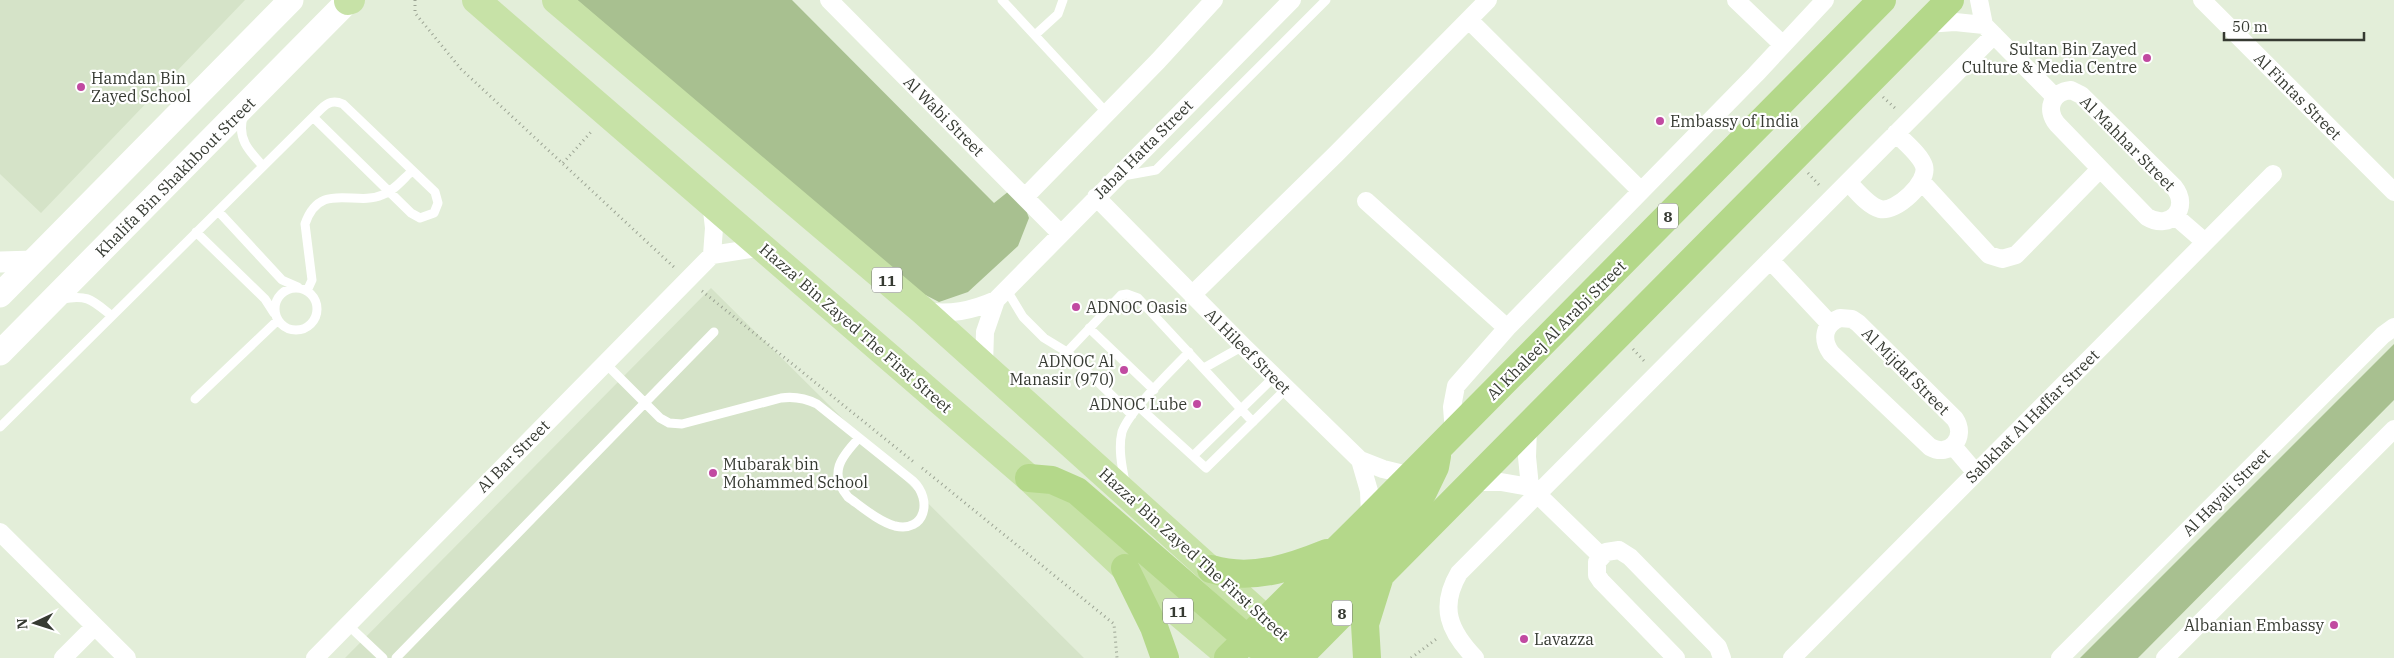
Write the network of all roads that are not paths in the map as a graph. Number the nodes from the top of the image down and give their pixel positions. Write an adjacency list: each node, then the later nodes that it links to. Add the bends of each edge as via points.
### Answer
1 (291, 0): 49 (main road)
2 (349, 0): 24 (main road, Khalifa Bin Shakhbout Street)
3 (476, 0): 41 (main road, Hazza' Bin Zayed The First Street / 11)
4 (556, 0): 57 (main road, Hazza' Bin Zayed The First Street / 11)
5 (829, 0): 39 (street, Al Wabi Street)
6 (1002, 0): 21 (lane)
7 (1062, 0): 21 (lane, via 1058,14)
8 (1214, 0): 25 (street)
9 (1292, 0): 32 (street, Jabal Hatta Street)
10 (1326, 0): 32 (lane, via 1156,170)
11 (1488, 0): 18 (street)
12 (1736, 0): 22 (street)
13 (1825, 0): 22 (street)
14 (1882, 0): 84 (highway, Al Khaleej Al Arabi Street / 8)
15 (1950, 0): 19 (highway, 8)
16 (1979, 0): 20 (street)
17 (2202, 0): 37 (street, Al Fintas Street)
18 (1469, 20): 35 (street); 55 (street)
19 (1926, 24): 20 (street, via 1955,22); 81 (highway, 8)
20 (1989, 30): 23 (street, Al Mahhar Street); 27 (street)
21 (1035, 35): 25 (lane)
22 (1783, 45): 35 (street)
23 (2055, 97): 29 (street, Al Mahhar Street, via 2050,108 2053,119); 43 (street, Al Mahhar Street, via 2071,90 2081,95 2168,180 2180,198)
24 (246, 104): 28 (lane, via 241,124 243,141); 56 (main road, Khalifa Bin Shakhbout Street)
25 (1107, 113): 39 (street)
26 (313, 117): 28 (lane); 30 (lane, via 328,103 343,104); 36 (lane)
27 (1902, 127): 33 (street); 34 (street, via 1922,162 1925,172)
28 (263, 166): 42 (lane)
29 (2100, 168): 34 (street, via 2016,255 2002,259 1989,254); 43 (street, Al Mahhar Street, via 2147,217 2164,222)
30 (412, 170): 36 (lane); 36 (lane, via 438,197 434,213 425,218 415,216)
31 (2273, 174): 46 (street, Sabkhat Al Haffar Street)
32 (1115, 177): 38 (street, Jabal Hatta Street)
33 (1848, 182): 34 (street, via 1875,208 1882,210 1896,207); 50 (street)
34 (1922, 182)
35 (1641, 191): 63 (street)
36 (389, 192): 52 (lane, via 378,197 327,198 308,217 305,228 312,280)
37 (2394, 192)
38 (1096, 197): 45 (street, Jabal Hatta Street); 55 (street, Al Hileef Street)
39 (1024, 198): 45 (street, Al Wabi Street)
40 (1366, 201): 63 (street)
41 (711, 202): 47 (main road, Hazza' Bin Zayed The First Street / 11); 48 (street, via 714,228)
42 (218, 211): 44 (lane); 52 (lane, via 282,280)
43 (2175, 216): 46 (street, Al Mahhar Street)
44 (196, 232): 58 (lane); 59 (lane, via 265,299)
45 (1060, 233): 53 (street, Jabal Hatta Street)
46 (2205, 242): 88 (street, Sabkhat Al Haffar Street)
47 (763, 247): 48 (street); 90 (main road, Hazza' Bin Zayed The First Street / 11)
48 (712, 255): 69 (street, Al Bar Street)
49 (34, 260): 51 (street); 54 (main road)
50 (1770, 260): 60 (street); 92 (street, via 1657,374)
51 (0, 262)
52 (304, 289): 59 (lane, via 294,287 281,294 277,299); 59 (lane, via 318,308 314,322 295,331 282,326)
53 (1001, 294): 57 (street, Jabal Hatta Street, via 979,308 961,312); 66 (lane, via 1044,338); 70 (street, Jabal Hatta Street, via 985,332)
54 (0, 295)
55 (1192, 295): 65 (street, Al Hileef Street)
56 (52, 301): 58 (lane, via 82,296); 68 (main road, Khalifa Bin Shakhbout Street)
57 (923, 311): 70 (main road, Hazza' Bin Zayed The First Street / 11)
58 (112, 316): 80 (lane)
59 (276, 317): 74 (lane)
60 (1830, 324): 85 (street, via 1826,329 1825,342 1835,357 1930,447 1942,451); 85 (street, Al Mijdaf Street, via 1840,318 1858,323 1959,424 1960,436)
61 (2394, 327): 115 (street, Al Hayali Street)
62 (1090, 328): 66 (lane); 67 (lane, via 1121,295 1127,294 1138,298); 73 (lane)
63 (1507, 328): 84 (street, via 1456,386)
64 (714, 332): 75 (lane)
65 (1242, 346): 71 (lane); 72 (street, Al Hileef Street)
66 (1067, 352): 78 (lane)
67 (1189, 352): 71 (lane); 73 (lane)
68 (0, 353)
69 (605, 363): 75 (lane); 101 (street, Al Bar Street)
70 (984, 366): 93 (main road, Hazza' Bin Zayed The First Street / 11)
71 (1204, 368): 77 (lane)
72 (1280, 383): 77 (lane); 79 (lane); 87 (street, Al Hileef Street)
73 (1154, 390): 76 (lane)
74 (195, 399)
75 (645, 404): 83 (lane, via 664,421 676,424 796,397 817,404); 108 (lane)
76 (1139, 407): 78 (lane); 86 (lane)
77 (1240, 410): 79 (lane); 86 (lane)
78 (1132, 415): 93 (lane, via 1122,432 1121,448)
79 (1253, 422): 86 (lane, via 1206,468)
80 (0, 427)
81 (1528, 427): 91 (highway, 8); 92 (street, via 1527,457)
82 (2394, 429): 116 (street)
83 (859, 438): 83 (lane, via 845,453 838,467 843,491 894,526 917,521 925,508 923,492)
84 (1445, 441): 89 (highway, Al Khaleej Al Arabi Street / 8); 103 (highway, via 1423,492)
85 (1953, 446): 88 (street)
86 (1193, 456)
87 (1360, 460): 89 (street, Al Hileef Street); 94 (street, Al Hileef Street, via 1369,491)
88 (1976, 473): 114 (street, Sabkhat Al Haffar Street)
89 (1412, 476): 94 (highway, Al Khaleej Al Arabi Street / 8)
90 (1029, 478): 98 (main road, Hazza' Bin Zayed The First Street / 11); 103 (highway, via 1052,480 1077,491)
91 (1472, 482): 92 (street, via 1501,482); 100 (highway, 8)
92 (1533, 490): 97 (street); 111 (street, via 1459,573 1454,583 1448,605 1452,628)
93 (1128, 494): 99 (main road, Hazza' Bin Zayed The First Street / 11)
94 (1370, 517): 96 (highway, Al Khaleej Al Arabi Street / 8)
95 (0, 532): 102 (street)
96 (1336, 550): 99 (highway, via 1267,573 1239,574); 103 (highway, Al Khaleej Al Arabi Street / 8)
97 (1601, 556): 112 (street, via 1596,568 1601,581); 113 (street, via 1612,549 1625,552 1718,647)
98 (1125, 568): 103 (main road, Hazza' Bin Zayed The First Street / 11); 109 (highway, via 1154,626)
99 (1211, 569): 103 (main road, Hazza' Bin Zayed The First Street / 11)
100 (1381, 574): 103 (highway, 8); 110 (highway, via 1365,624)
101 (348, 624): 106 (street, Al Bar Street); 107 (lane)
102 (95, 626): 104 (street); 105 (street)
103 (1266, 651)
104 (63, 658)
105 (127, 658)
106 (315, 658)
107 (383, 658)
108 (396, 658)
109 (1164, 658)
110 (1366, 658)
111 (1476, 658)
112 (1676, 658)
113 (1722, 658)
114 (1792, 658)
115 (2060, 658)
116 (2165, 658)

